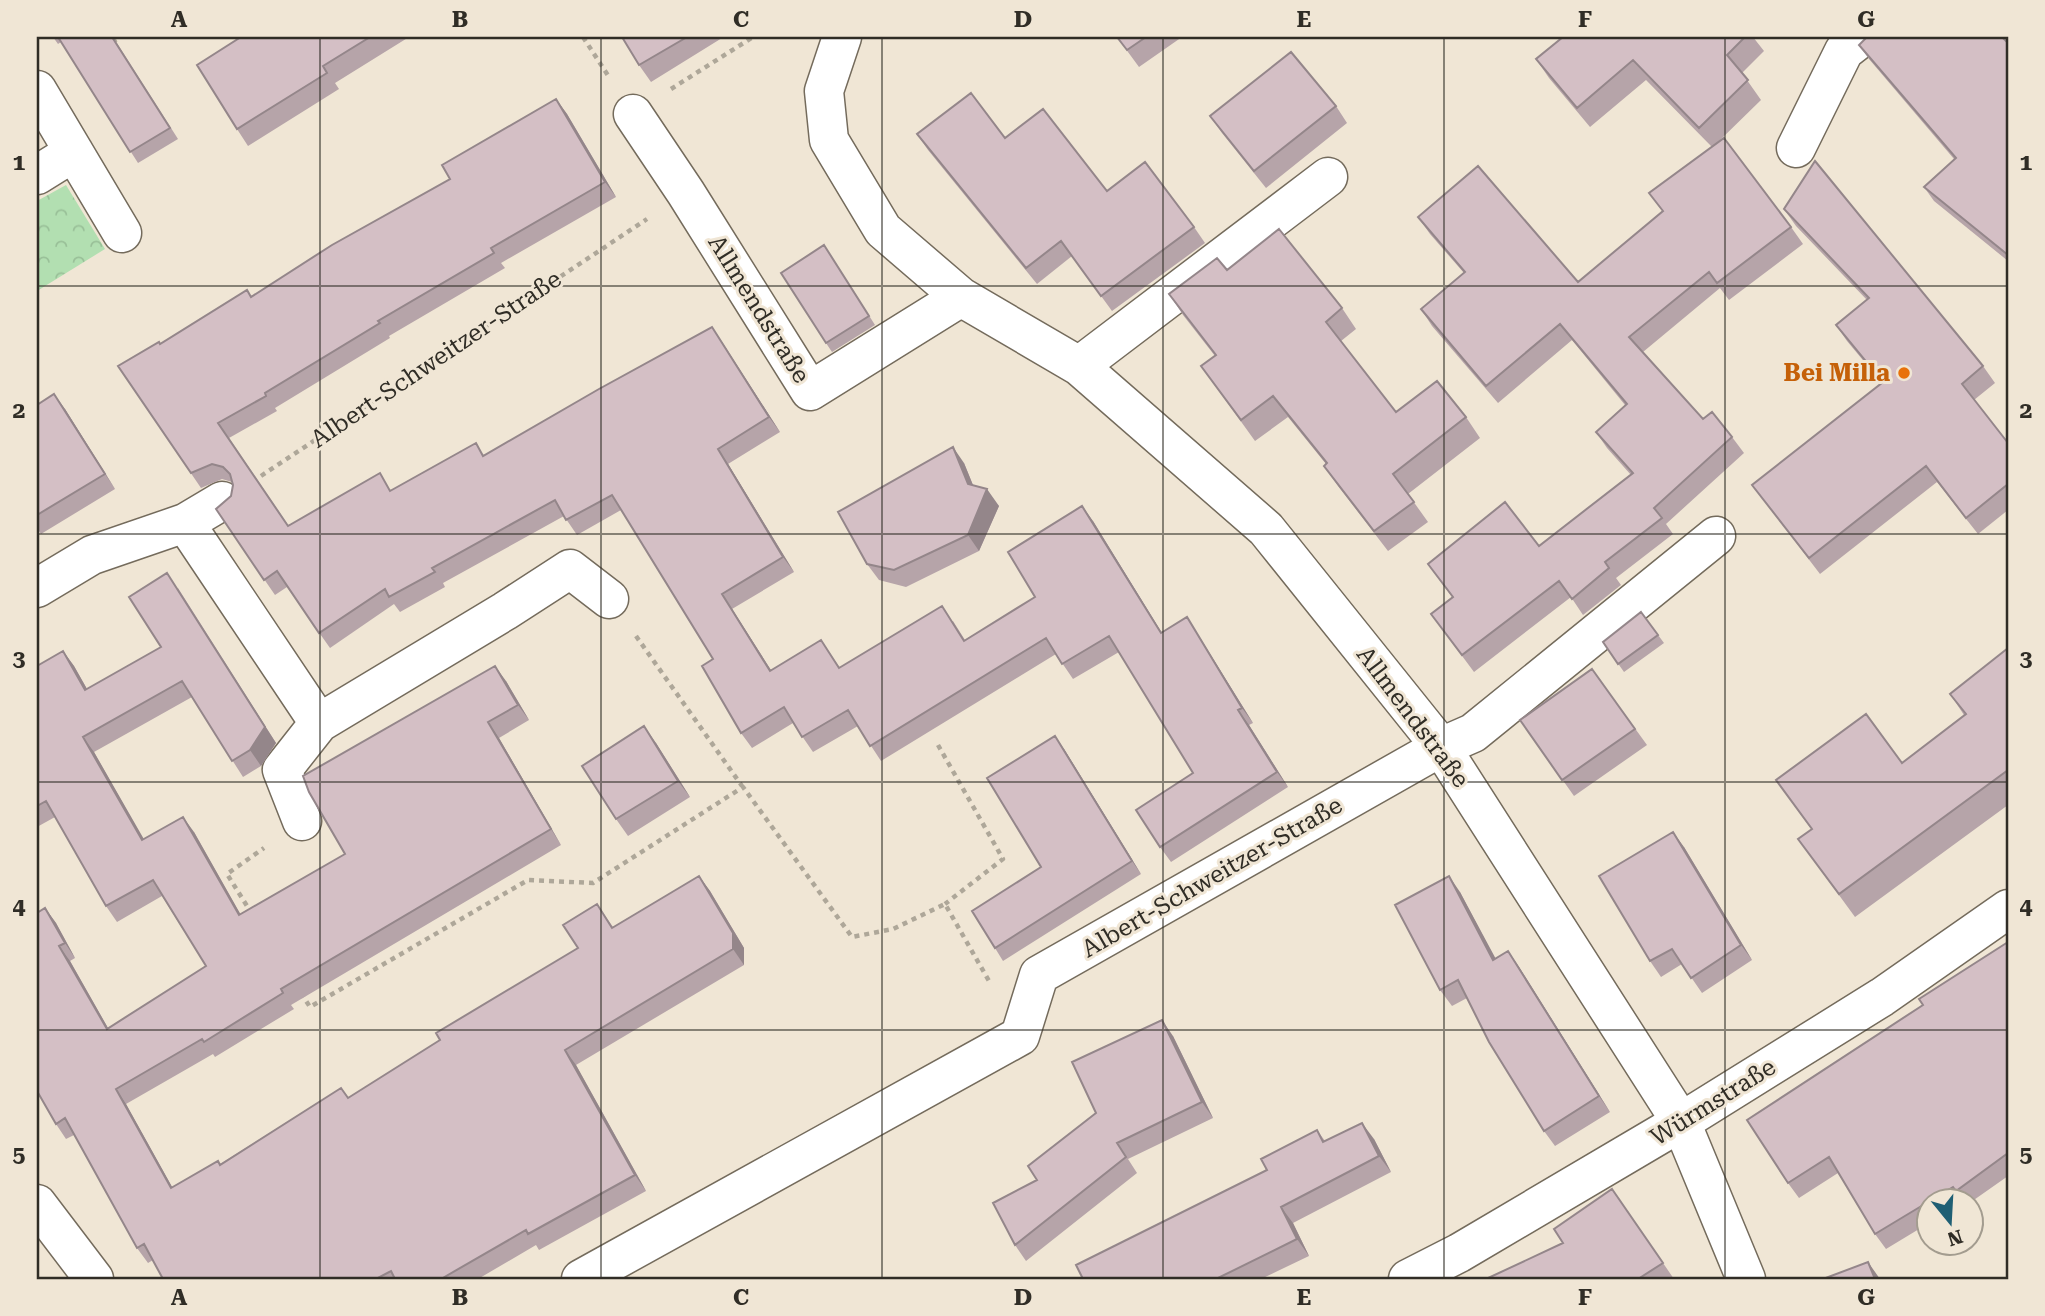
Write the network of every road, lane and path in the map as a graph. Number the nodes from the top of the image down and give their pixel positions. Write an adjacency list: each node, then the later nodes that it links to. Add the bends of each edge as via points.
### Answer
1 (753, 37): 5 (path)
2 (842, 37): 12 (street, Allmendstraße, via 824,91 829,140 883,230)
3 (1862, 37): 6 (street, via 1844,51)
4 (37, 90): 7 (street)
5 (633, 114): 10 (street, Allmendstraße)
6 (1796, 148)
7 (74, 152): 8 (street); 11 (street)
8 (37, 175)
9 (1328, 177): 13 (street)
10 (686, 193): 12 (street, Allmendstraße, via 810,391); 14 (path, Albert-Schweitzer-Straße)
11 (122, 233)
12 (961, 297): 13 (street, Allmendstraße)
13 (1079, 366): 21 (street, Allmendstraße, via 1266,529)
14 (222, 501): 15 (street)
15 (185, 523): 17 (street, via 92,555); 19 (street)
16 (1716, 536): 21 (street, Albert-Schweitzer-Straße, via 1473,733)
17 (37, 588)
18 (609, 599): 19 (street, via 570,569); 22 (path)
19 (319, 723): 23 (street, via 282,770)
20 (938, 745): 24 (path, via 1003,859)
21 (1441, 747): 28 (street, Albert-Schweitzer-Straße, via 1040,975); 29 (street, Allmendstraße)
22 (743, 787): 24 (path, via 852,937 893,929); 27 (path, via 593,883 528,880 310,1007)
23 (302, 821): 26 (path, via 227,874)
24 (945, 904): 28 (path)
25 (2008, 909): 29 (street, Würmstraße, via 1882,998)
26 (254, 919)
27 (296, 985)
28 (1020, 1036): 32 (street)
29 (1681, 1122): 33 (street, Würmstraße, via 1459,1254); 34 (street, Allmendstraße)
30 (37, 1204): 31 (street)
31 (94, 1279)
32 (581, 1279)
33 (1408, 1279)
34 (1746, 1279)

